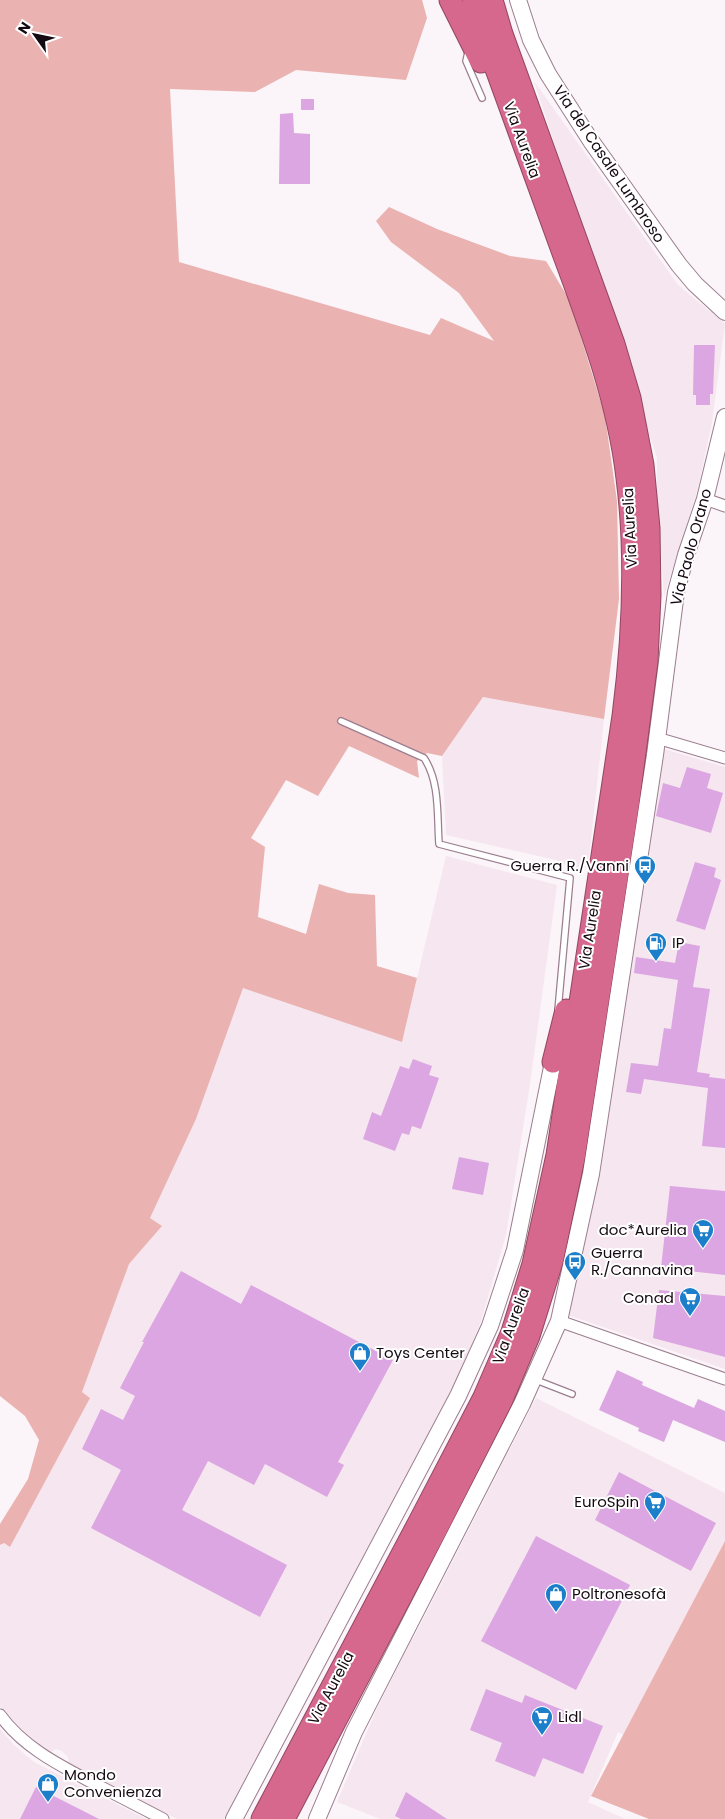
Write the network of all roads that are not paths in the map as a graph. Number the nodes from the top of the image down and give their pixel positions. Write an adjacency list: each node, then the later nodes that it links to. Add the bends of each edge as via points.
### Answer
1 (450, 0): 5 (highway)
2 (474, 0): 7 (highway, Via Aurelia)
3 (492, 0): 25 (highway, Via Aurelia, via 614,344 630,398 643,465 649,528 647,662 574,1158 552,1262 530,1336 502,1400 436,1530)
4 (518, 0): 8 (street, Via del Casale Lumbroso, via 537,55 579,123 675,261)
5 (471, 43): 6 (lane, via 466,61); 7 (highway)
6 (482, 98)
7 (518, 129): 15 (highway, Via Aurelia, via 614,402 627,478 632,533 630,654)
8 (725, 312)
9 (725, 417): 10 (street, Via Paolo Orano)
10 (705, 500): 11 (street); 13 (street, Via Paolo Orano, via 676,592)
11 (725, 506)
12 (341, 721): 16 (lane, via 424,758 434,780 438,844 570,878)
13 (657, 738): 14 (street); 17 (street, via 591,1174)
14 (725, 758)
15 (590, 928): 16 (highway, via 578,962); 24 (highway, Via Aurelia, via 556,1155 533,1264 512,1332 484,1397)
16 (553, 1062): 23 (street, Via Aurelia, via 515,1250 490,1326 458,1396)
17 (559, 1321): 18 (street); 19 (street)
18 (534, 1379): 20 (lane); 26 (street, via 354,1732)
19 (725, 1379)
20 (572, 1394)
21 (0, 1715): 22 (street, via 33,1749)
22 (163, 1819)
23 (234, 1819)
24 (262, 1819)
25 (284, 1819)
26 (317, 1819)

